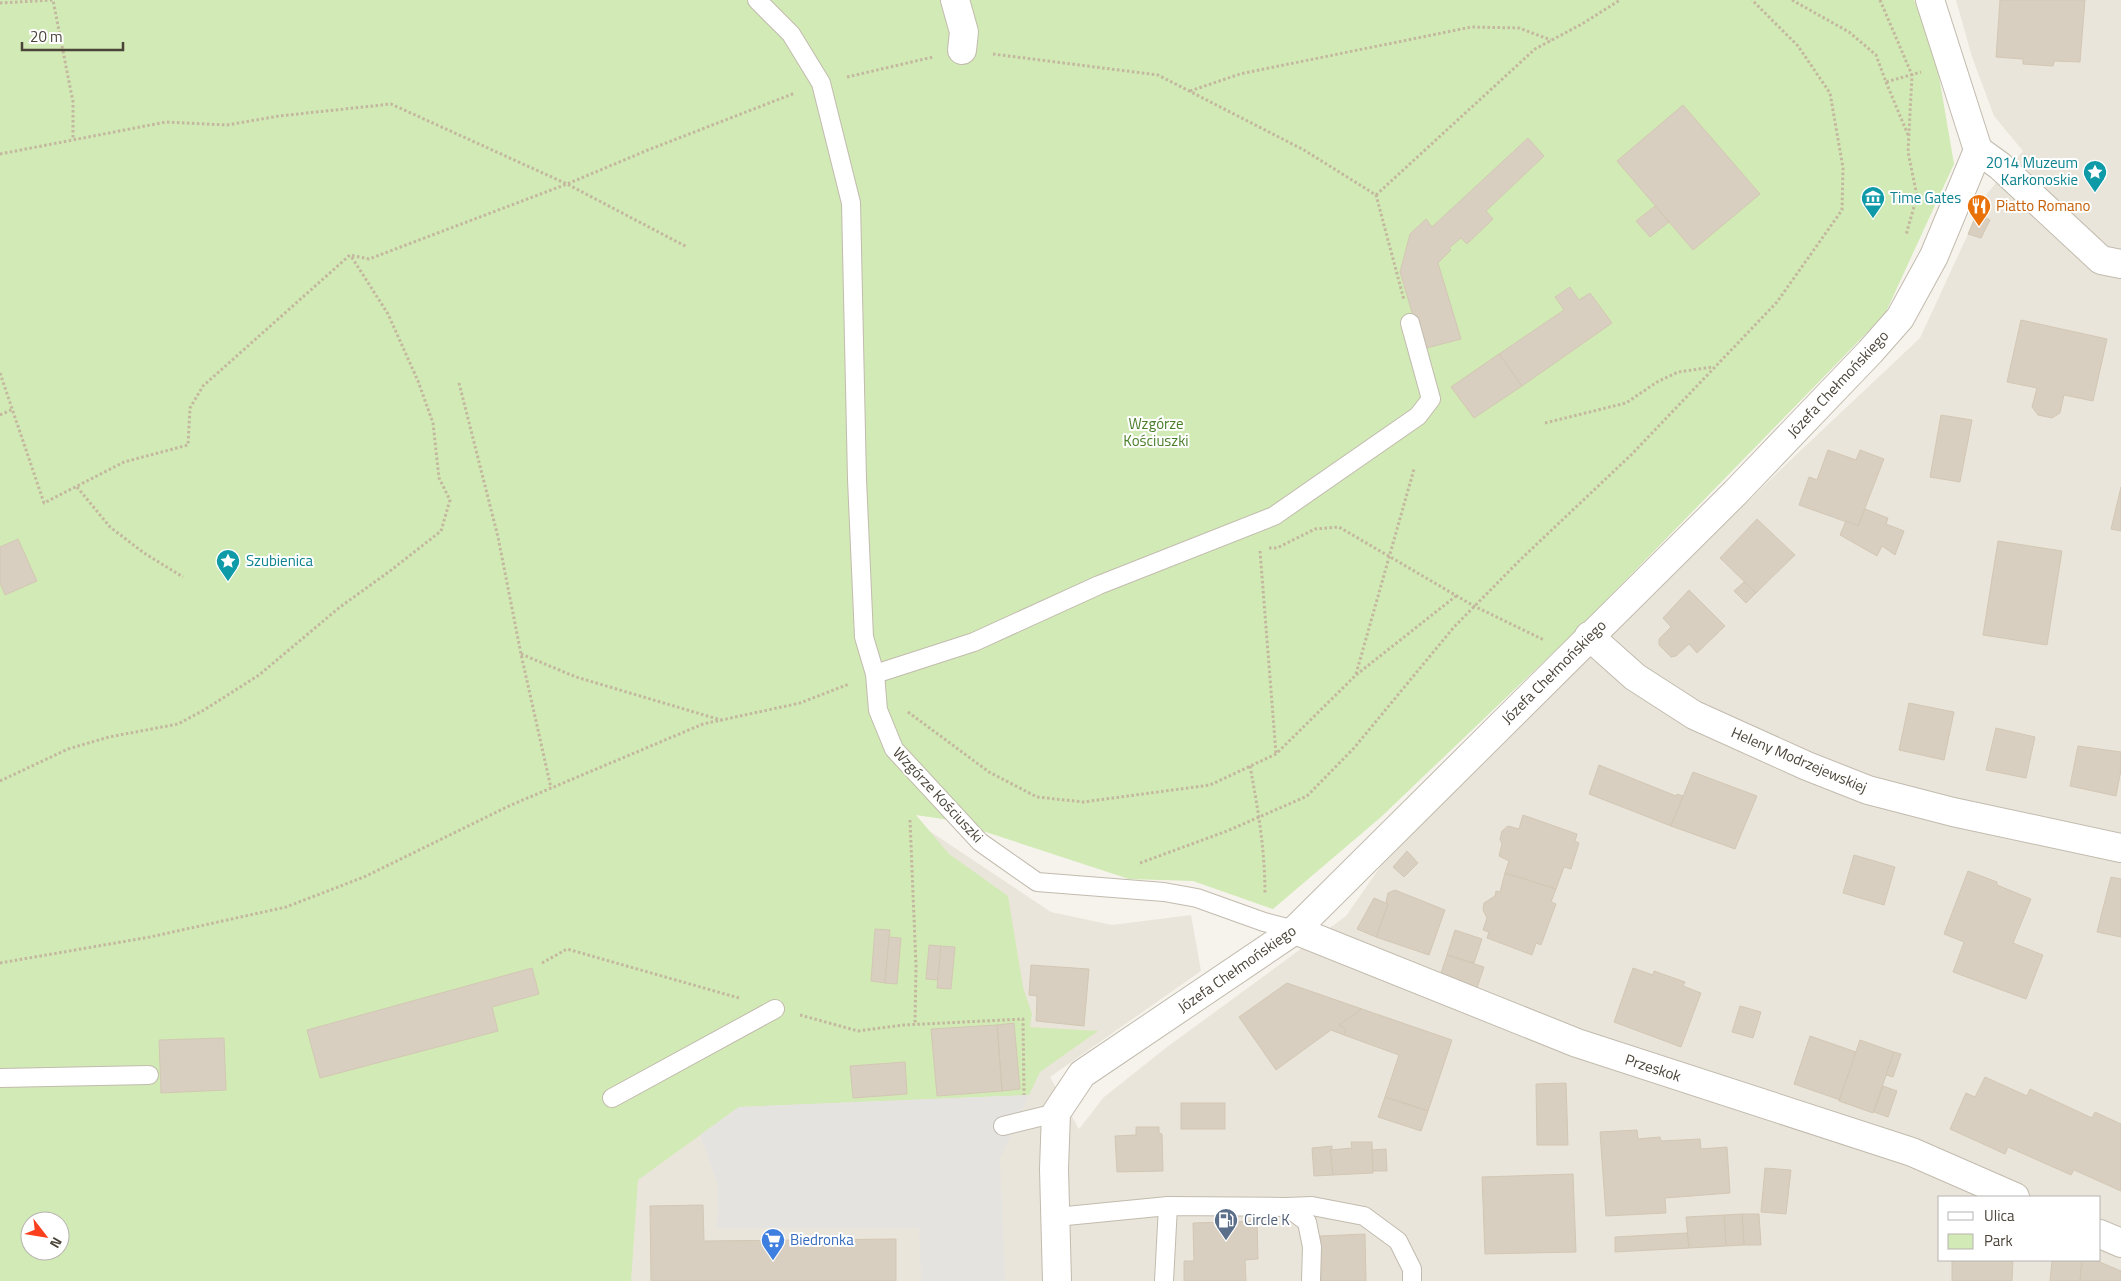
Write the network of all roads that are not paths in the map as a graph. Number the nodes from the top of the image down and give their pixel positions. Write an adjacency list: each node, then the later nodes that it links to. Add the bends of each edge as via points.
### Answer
1 (757, 0): 9 (lane, Wzgórze Kościuszki, via 790,34 821,83 851,203 864,636)
2 (955, 0): 4 (street, via 964,32)
3 (1930, 0): 5 (street)
4 (962, 50)
5 (1978, 150): 6 (street, via 2028,191 2101,260); 8 (street, Józefa Chełmońskiego, via 1934,256 1900,318 1736,492)
6 (2121, 264)
7 (1410, 323): 9 (lane, via 1431,399 1418,416 1274,516 1099,584 974,642)
8 (1580, 645): 10 (street, Heleny Modrzejewskiej, via 1694,715 1806,766 1868,790); 11 (street, Józefa Chełmońskiego)
9 (875, 674): 11 (lane, Wzgórze Kościuszki, via 878,710 894,749 980,842 1037,882 1164,892 1197,898)
10 (2121, 848)
11 (1295, 930): 16 (street, Józefa Chełmońskiego, via 1082,1074); 18 (street, Przeskok, via 1577,1043 1912,1152)
12 (776, 1008): 15 (lane)
13 (149, 1075): 14 (lane)
14 (0, 1078)
15 (612, 1098)
16 (1056, 1113): 17 (lane); 21 (street)
17 (1003, 1126)
18 (2013, 1196)
19 (1168, 1206): 20 (lane); 21 (lane); 25 (lane)
20 (1287, 1207): 26 (lane, via 1307,1222 1312,1247); 27 (lane, via 1312,1206 1364,1216 1398,1242 1412,1268)
21 (1056, 1217): 24 (street)
22 (2101, 1234): 23 (street)
23 (2121, 1243)
24 (1057, 1281)
25 (1164, 1281)
26 (1311, 1281)
27 (1412, 1281)

